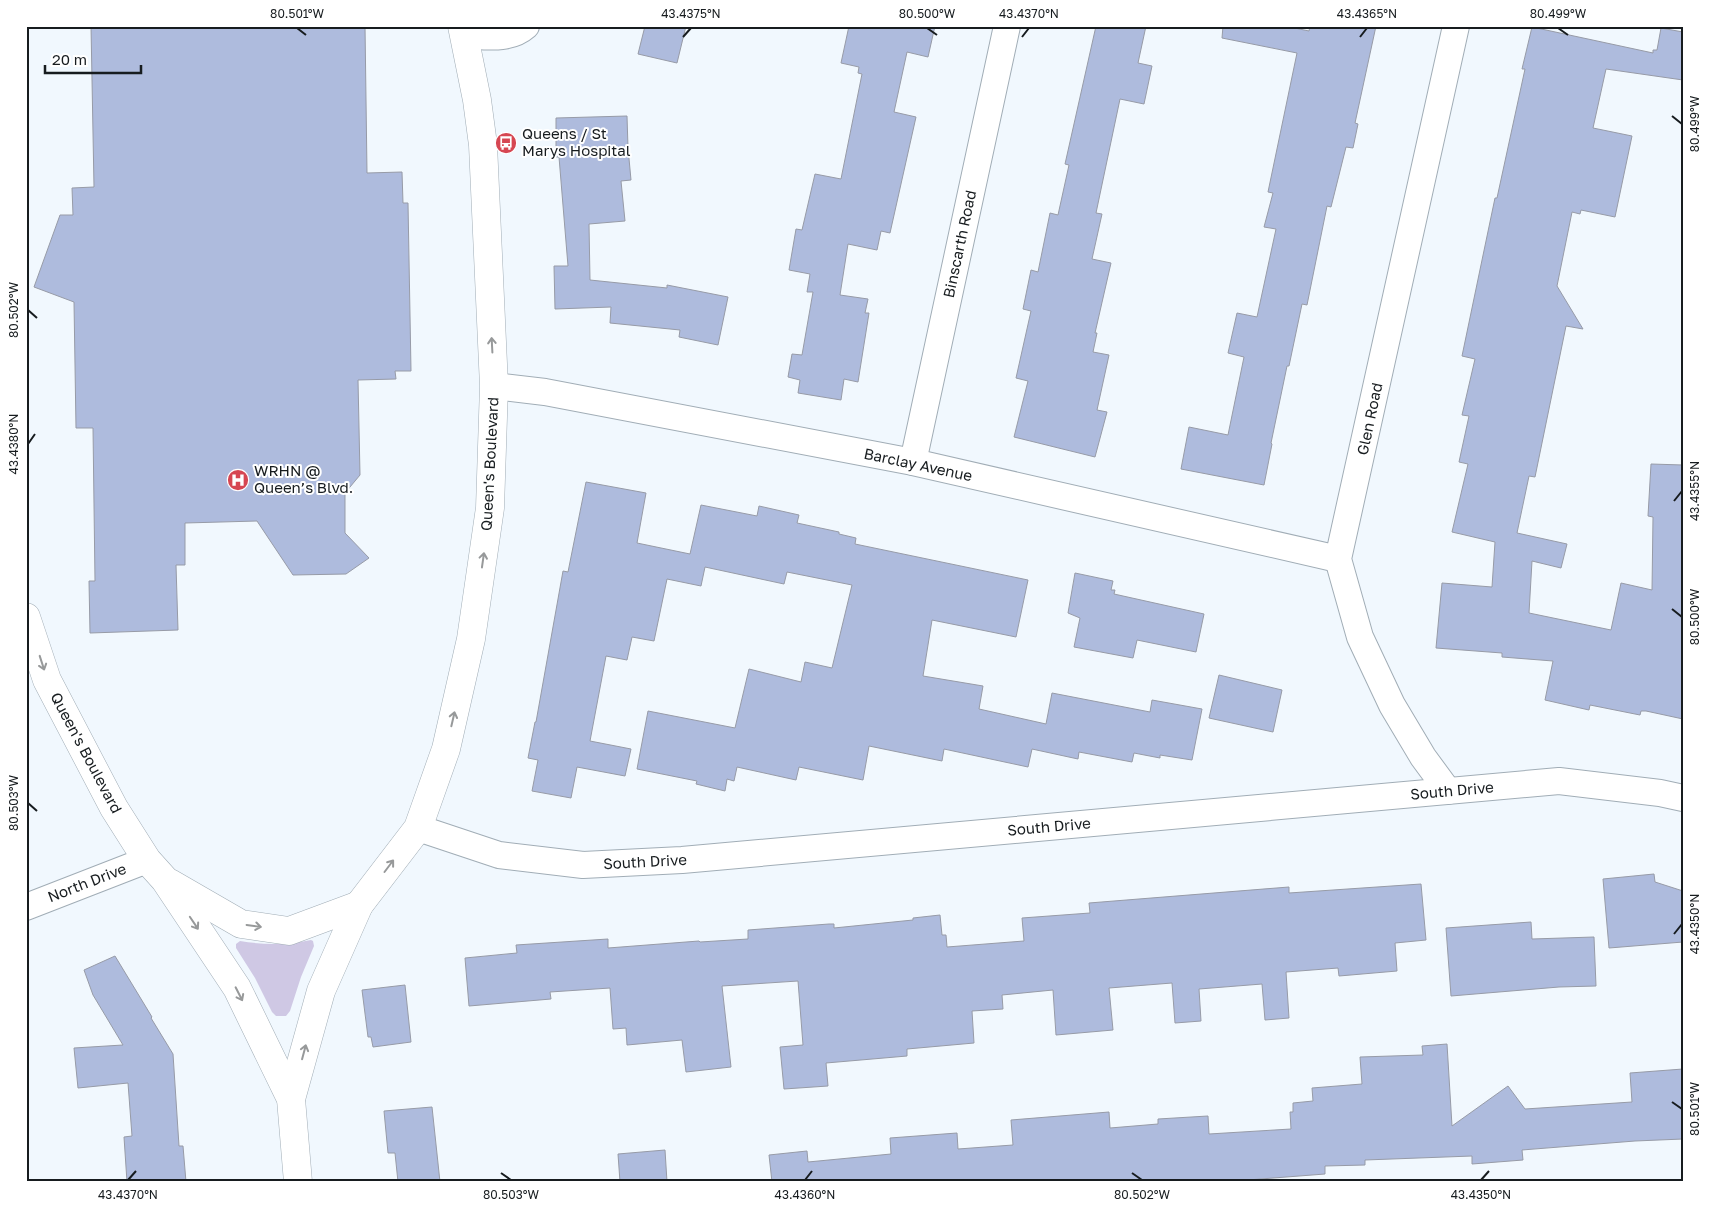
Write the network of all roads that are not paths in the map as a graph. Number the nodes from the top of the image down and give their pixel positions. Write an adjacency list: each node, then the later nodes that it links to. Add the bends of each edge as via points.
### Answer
1 (526, 26): 4 (street, via 504,37)
2 (1007, 26): 6 (street, Binscarth Road)
3 (1456, 26): 7 (street, Glen Road)
4 (463, 31): 5 (street, Queen's Boulevard, one-way to 4, via 483,145)
5 (494, 386): 6 (street, Barclay Avenue, via 545,392); 11 (street, Queen's Boulevard, one-way to 5, via 446,749 471,639 490,508)
6 (913, 462): 7 (street, Barclay Avenue)
7 (1338, 559): 9 (street, Glen Road, via 1360,637 1392,705)
8 (26, 617): 12 (street, Queen's Boulevard, one-way to 12, via 47,680 114,808)
9 (1448, 791): 10 (street, South Drive, via 1559,781); 11 (street, South Drive, via 682,860 583,865 499,855)
10 (1683, 798)
11 (418, 828): 14 (street, Queen's Boulevard, one-way to 11)
12 (147, 860): 13 (street, Queen's Boulevard); 15 (street, North Drive)
13 (165, 880): 14 (street, Queen's Boulevard, one-way to 14, via 241,924 289,931); 16 (street, Queen's Boulevard, one-way to 16, via 237,988)
14 (359, 905): 16 (street, Queen's Boulevard, one-way to 14, via 320,991)
15 (26, 907)
16 (291, 1099): 17 (street, Queen's Boulevard)
17 (298, 1182)

